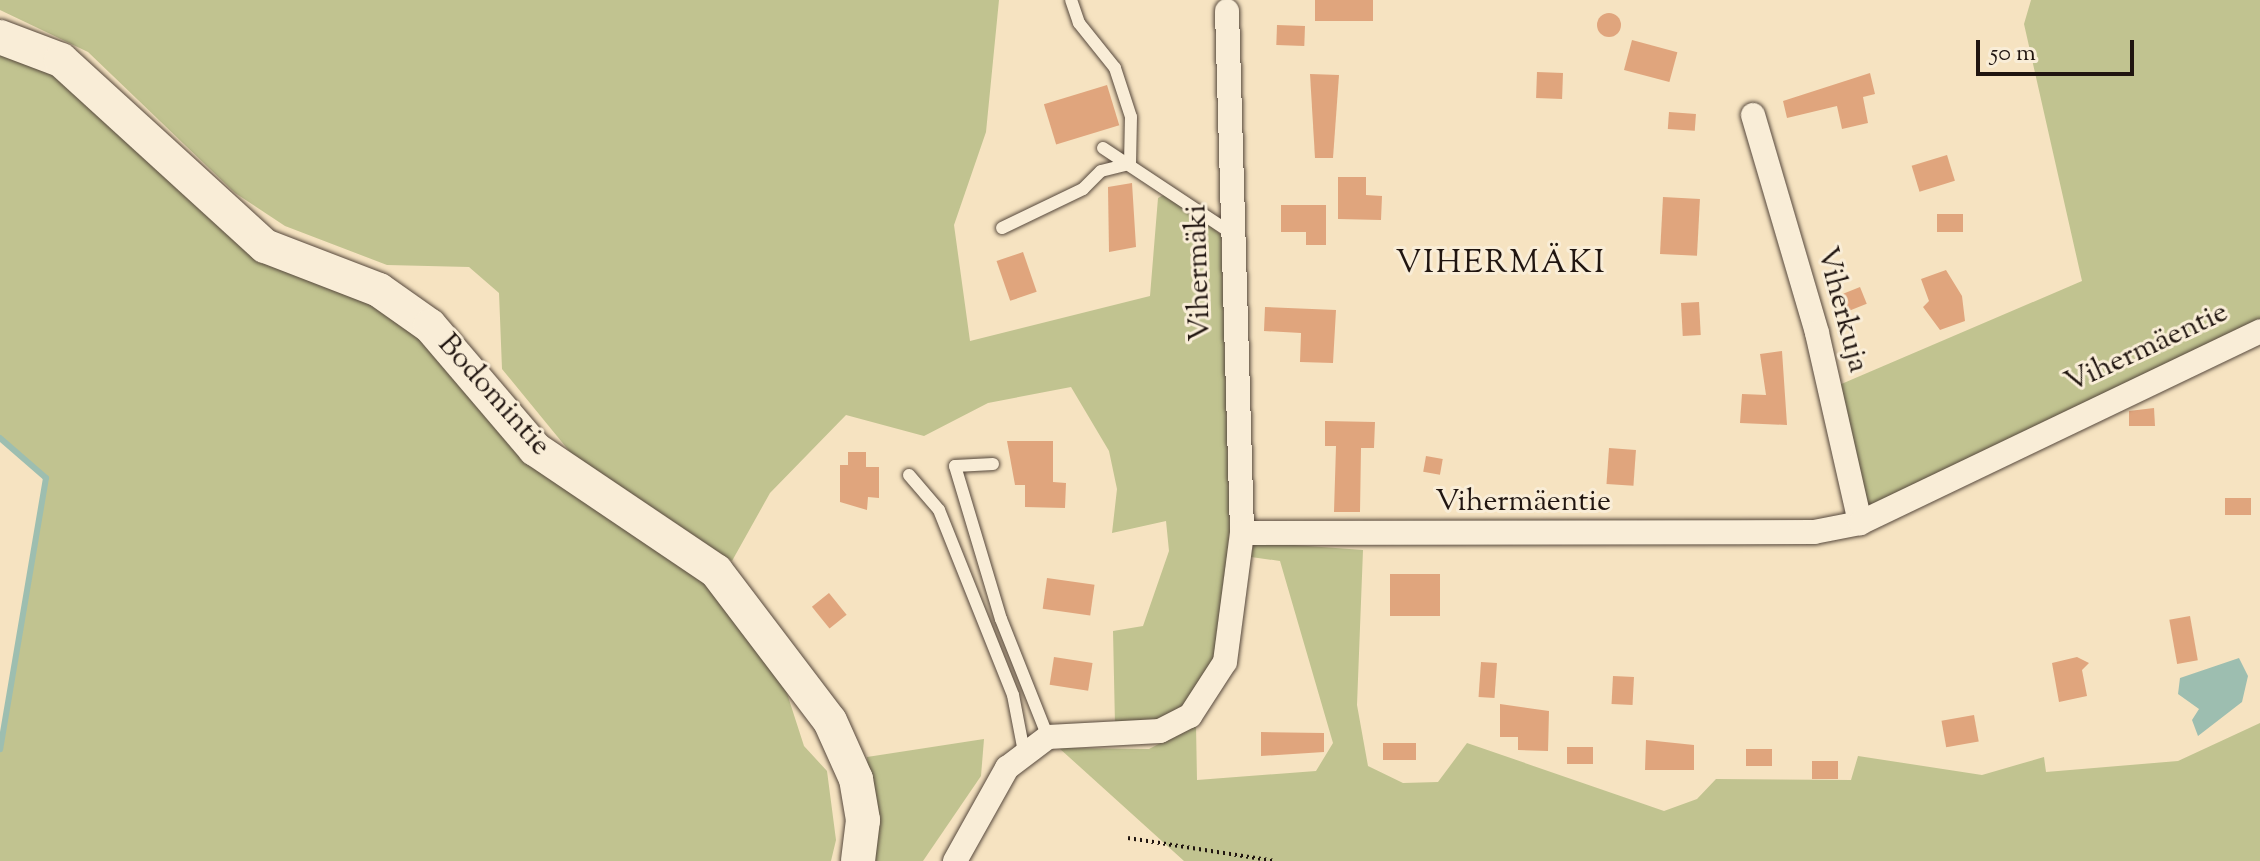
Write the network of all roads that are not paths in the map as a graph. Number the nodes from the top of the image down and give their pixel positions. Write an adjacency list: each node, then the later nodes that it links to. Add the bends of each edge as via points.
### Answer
1 (1071, 0): 6 (lane, via 1079,23 1115,68 1131,117)
2 (1227, 11): 8 (street, Vihermäki)
3 (0, 37): 16 (street, Bodomintie, via 61,60 265,246 379,290 430,326 535,449 716,571 830,721 856,779 863,820)
4 (1753, 115): 12 (street, Viherkuja, via 1817,333)
5 (1103, 148): 6 (lane)
6 (1130, 164): 7 (lane, via 1101,171 1083,189); 8 (lane)
7 (1002, 228)
8 (1230, 232): 13 (street, Vihermäki)
9 (2260, 331): 12 (street, Vihermäentie)
10 (993, 464): 14 (lane, via 955,466 996,605)
11 (909, 475): 15 (lane, via 939,510 1013,695)
12 (1860, 523): 13 (street, Vihermäentie, via 1814,532)
13 (1242, 533): 14 (street, via 1225,662 1190,716 1160,731)
14 (1048, 737): 15 (street)
15 (1024, 752): 17 (street, via 1007,768)
16 (858, 861)
17 (955, 861)

